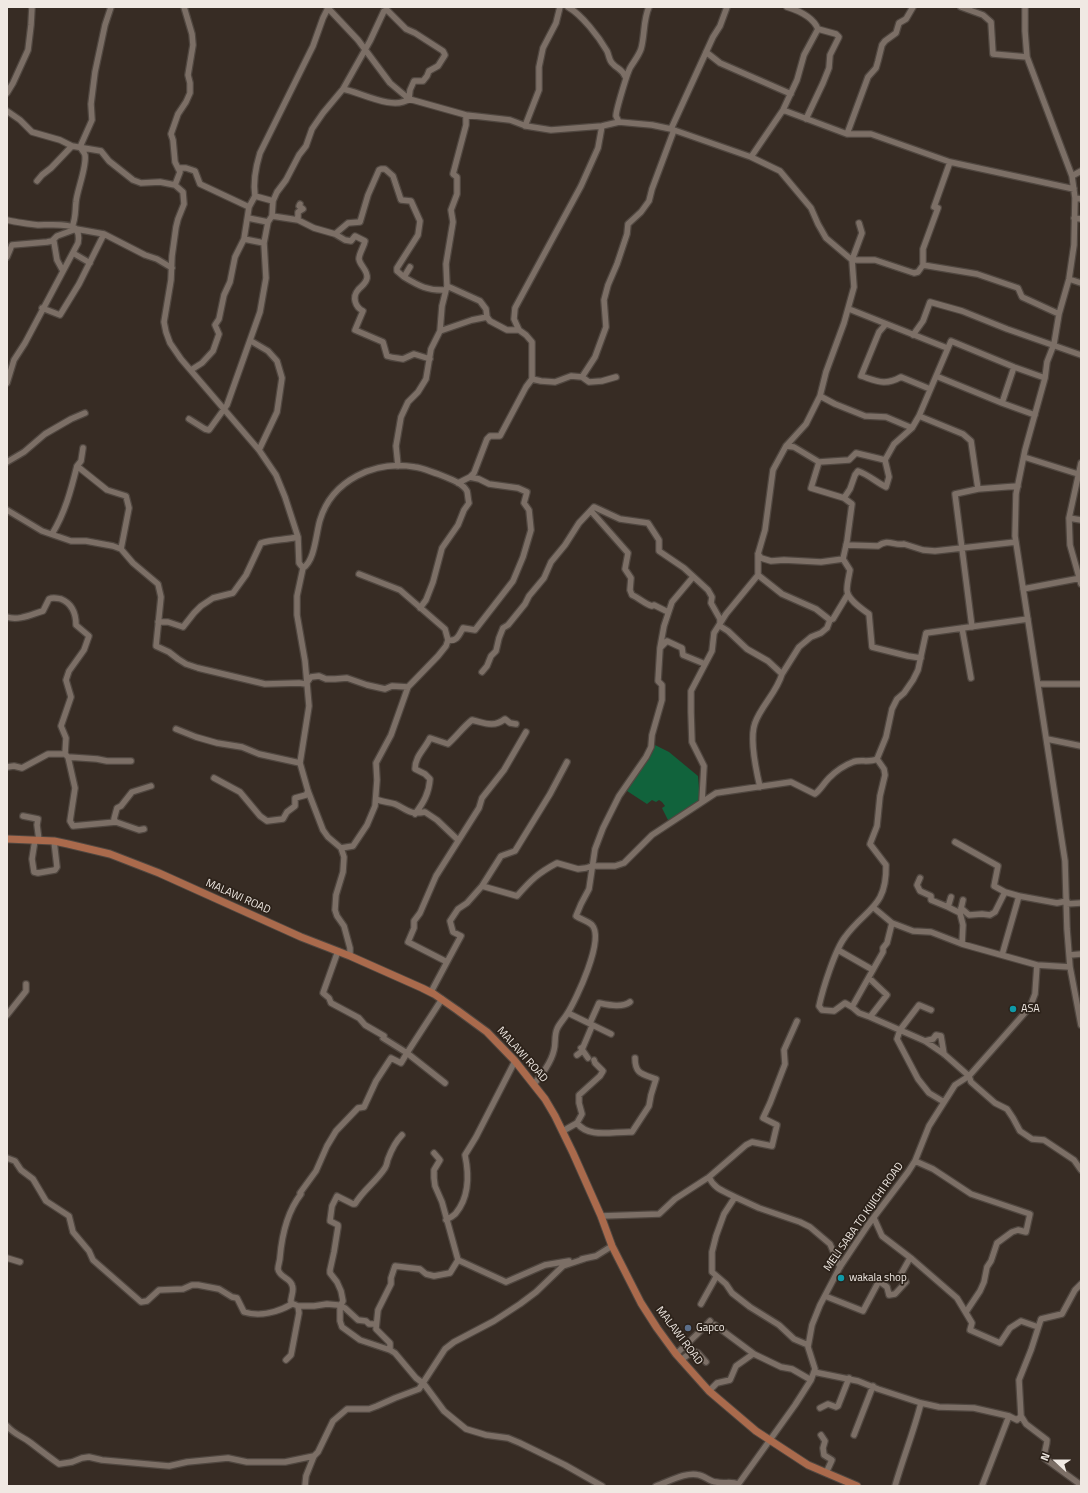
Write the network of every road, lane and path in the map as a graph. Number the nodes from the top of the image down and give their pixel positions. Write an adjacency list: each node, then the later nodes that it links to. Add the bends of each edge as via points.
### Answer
1 (32, 7): 20 (street, via 28,50)
2 (111, 7): 33 (street, via 94,72 92,120)
3 (184, 7): 36 (street, via 193,45 188,75 190,93 178,114 171,134 174,162)
4 (327, 7): 15 (street); 42 (street, via 313,46 260,153)
5 (560, 7): 28 (street, via 556,23 543,48 539,67 539,90)
6 (568, 7): 18 (street, via 589,26 607,51 611,62 623,71)
7 (648, 7): 18 (street, via 638,58)
8 (728, 7): 16 (street)
9 (787, 7): 14 (street, via 814,21)
10 (913, 7): 31 (street, via 906,19 899,23 896,33 882,45 876,68 868,77)
11 (961, 7): 17 (street, via 983,15 991,22 993,54)
12 (1025, 7): 17 (street)
13 (387, 9): 15 (street); 22 (street, via 406,29 430,42 445,55 423,81 414,81)
14 (818, 29): 21 (street, via 804,55 798,80); 26 (street, via 839,37 830,55 829,68 823,83)
15 (365, 49): 19 (street); 22 (street, via 390,83)
16 (706, 52): 21 (street, via 720,63); 30 (street)
17 (1027, 57): 38 (street)
18 (626, 78): 27 (street, via 616,116)
19 (343, 88): 22 (street, via 379,100 401,103); 44 (street, via 312,130 306,146)
20 (7, 93)
21 (791, 94): 23 (street)
22 (409, 99): 25 (street)
23 (783, 110): 26 (street); 34 (street)
24 (7, 111): 32 (street, via 32,132)
25 (466, 115): 28 (street, via 510,120); 72 (street, via 454,174 457,177 458,188 451,210 453,222 446,264)
26 (806, 119): 31 (street)
27 (619, 122): 29 (street); 30 (street)
28 (525, 126): 29 (street, via 551,130)
29 (602, 126): 78 (street, via 598,148 581,186 515,308 514,319)
30 (672, 130): 34 (street); 89 (street, via 649,201 628,224 627,234 604,300 606,327 595,357)
31 (847, 134): 35 (street, via 872,134)
32 (72, 146): 33 (street); 39 (street)
33 (80, 147): 40 (street, via 101,151 109,161 133,180 141,183 160,182); 55 (street, via 85,154 85,161 76,203)
34 (751, 157): 63 (street, via 780,171 811,208 826,238)
35 (950, 162): 41 (street); 65 (street, via 934,207 938,208 923,250)
36 (178, 168): 40 (street, via 180,172); 46 (street, via 195,170 200,184)
37 (1081, 171): 38 (street)
38 (1072, 176): 41 (street)
39 (37, 181)
40 (175, 185): 67 (street, via 183,192 184,204 176,227)
41 (1074, 189): 43 (street)
42 (255, 196): 44 (street); 46 (street)
43 (1078, 199): 49 (street)
44 (273, 201): 47 (street)
45 (300, 204): 52 (street, via 300,208 303,209 298,212)
46 (249, 207): 48 (street)
47 (272, 216): 52 (street); 53 (street)
48 (248, 218): 53 (street); 58 (street)
49 (1074, 218): 50 (street); 70 (street, via 1074,245)
50 (1081, 219)
51 (7, 220): 55 (street)
52 (298, 220): 57 (street)
53 (268, 222): 60 (street)
54 (859, 223): 63 (street, via 862,233)
55 (74, 228): 56 (street); 59 (street); 61 (street, via 79,236)
56 (104, 234): 64 (street); 67 (street)
57 (335, 234): 69 (street, via 348,224 360,222 379,170 385,169 393,176 402,200 411,201 420,221 418,235 397,268); 85 (street, via 346,240 351,241 355,236 365,241 359,257 367,277 355,296 357,306 363,310 355,330 383,342 387,356 394,359 403,360 414,354)
58 (244, 239): 60 (street); 87 (street, via 235,257 230,282 215,325 219,334 216,344 202,363)
59 (52, 241): 62 (street, via 12,244); 68 (street)
60 (264, 243): 81 (street, via 266,278 260,312)
61 (73, 253): 64 (street); 68 (street)
62 (7, 257)
63 (852, 260): 65 (street, via 875,260 914,273); 74 (street, via 854,287)
64 (90, 263): 73 (street, via 60,315)
65 (923, 265): 75 (street, via 977,274 1018,288 1022,297)
66 (410, 267): 69 (street)
67 (172, 268): 87 (street, via 164,326 170,343)
68 (63, 271): 73 (street)
69 (404, 277): 72 (street, via 425,288)
70 (1069, 279): 71 (street); 75 (street)
71 (1081, 283)
72 (447, 288): 76 (street, via 480,301 486,309); 79 (street, via 442,306)
73 (42, 308): 93 (street, via 14,360)
74 (849, 309): 77 (street); 95 (street)
75 (1059, 314): 82 (street)
76 (487, 317): 78 (street, via 507,330); 79 (street)
77 (886, 324): 80 (street); 94 (street, via 879,332 861,376 879,382 893,381 901,377)
78 (519, 330): 92 (street, via 532,342)
79 (440, 331): 85 (street, via 431,349)
80 (913, 335): 82 (street, via 923,321 930,302); 83 (street)
81 (251, 340): 97 (street, via 228,405); 105 (street, via 277,361 282,378 277,412)
82 (1054, 344): 84 (street); 91 (street, via 1047,362)
83 (947, 348): 86 (street, via 950,341); 88 (street)
84 (1081, 355)
85 (430, 359): 112 (street, via 426,379 408,402 401,417 396,446)
86 (1014, 367): 91 (street); 96 (street)
87 (191, 370): 97 (street)
88 (936, 376): 94 (street); 96 (street)
89 (582, 377): 90 (street, via 589,382); 92 (street, via 571,376 555,382)
90 (616, 377)
91 (1045, 378): 99 (street)
92 (532, 379): 114 (street, via 500,436 490,436 487,440)
93 (7, 383)
94 (930, 389): 100 (street)
95 (820, 396): 102 (street, via 865,416 886,417); 103 (street, via 806,424)
96 (1002, 403): 99 (street)
97 (224, 409): 101 (street, via 209,430 204,430); 105 (street)
98 (85, 413): 108 (street, via 45,434 24,452)
99 (1035, 415): 106 (street)
100 (919, 416): 102 (street); 117 (street, via 963,434 971,441)
101 (189, 419)
102 (912, 428): 107 (street, via 894,444)
103 (786, 446): 109 (street, via 794,447); 129 (street, via 773,470)
104 (83, 448): 111 (street, via 81,461)
105 (259, 450): 124 (street, via 286,497)
106 (1024, 457): 113 (street); 116 (street)
107 (885, 460): 109 (street, via 856,453 849,460); 118 (street, via 889,477 886,487 858,471)
108 (7, 462)
109 (819, 462): 118 (street, via 811,488)
110 (1081, 463): 113 (street)
111 (77, 466): 123 (street, via 60,522); 128 (street, via 107,490 126,496 129,508)
112 (398, 466): 115 (street, via 415,467); 131 (street, via 382,466 356,475 337,490 327,503 307,566)
113 (1078, 474): 121 (street)
114 (470, 477): 115 (street); 148 (street, via 527,492 524,503 529,510 531,530 523,557 506,592 475,630 462,628 457,638)
115 (458, 483): 139 (street, via 467,492 469,503 442,548 433,582)
116 (1018, 486): 117 (street); 125 (street)
117 (978, 489): 127 (street, via 955,494)
118 (844, 498): 126 (street, via 852,504)
119 (7, 510): 123 (street)
120 (591, 511): 134 (street, via 594,507 620,519 648,523 660,540 659,551); 140 (street, via 628,553 625,569 631,578 632,595 647,605 654,605); 152 (street, via 550,562 544,578 525,604 503,628 496,651)
121 (1069, 518): 122 (street); 135 (street, via 1070,545)
122 (1081, 520)
123 (52, 534): 128 (street, via 71,541 86,541)
124 (298, 537): 131 (street, via 299,563); 144 (street, via 285,540 271,539 261,543 246,575 234,593 213,598 194,613 183,627)
125 (1016, 542): 127 (street); 137 (street)
126 (846, 545): 127 (street, via 878,546 892,542 923,550); 130 (street)
127 (962, 548): 146 (street)
128 (121, 549): 144 (street, via 158,584 161,597)
129 (758, 554): 130 (street, via 761,558 771,561 821,562); 133 (street)
130 (843, 559): 138 (street, via 850,570)
131 (303, 568): 155 (street, via 297,596 297,615 306,661)
132 (359, 574): 139 (street, via 400,590)
133 (758, 575): 143 (street, via 782,594 816,609); 145 (street, via 726,614)
134 (693, 577): 140 (street, via 672,602); 145 (street, via 712,597 711,603 720,619)
135 (1081, 578): 136 (street); 137 (street)
136 (1081, 584)
137 (1023, 589): 142 (street)
138 (848, 594): 143 (street); 150 (street, via 856,605 869,614 872,646)
139 (420, 608): 148 (street, via 445,629)
140 (668, 612): 149 (street)
141 (7, 617): 164 (street, via 12,619 43,611 48,599 55,598 70,604 76,616 76,625 88,636 84,650 69,671 66,680 71,697 61,726 66,738)
142 (1028, 619): 146 (street); 156 (street)
143 (830, 620): 153 (street, via 827,628 799,647)
144 (158, 622): 155 (street, via 156,646 186,664 265,684)
145 (720, 626): 151 (street, via 714,633 712,651); 153 (street)
146 (972, 627): 147 (street)
147 (962, 628): 150 (street, via 926,633); 154 (street)
148 (448, 640): 158 (street, via 438,656)
149 (660, 648): 151 (street, via 670,641 682,648 683,655); 186 (street, via 658,681 662,685 662,700 651,747 618,796 595,849)
150 (921, 658): 165 (street, via 913,680 892,709 886,737)
151 (705, 664): 175 (street, via 692,691 691,712 692,742 704,766)
152 (482, 672)
153 (782, 674): 172 (street, via 755,724 753,746)
154 (970, 678)
155 (306, 684): 158 (street, via 311,677 319,676 326,679 347,678 385,689 392,686); 168 (street, via 309,706)
156 (1038, 684): 157 (street); 162 (street)
157 (1081, 684)
158 (408, 687): 174 (street, via 390,735 376,763)
159 (516, 724): 176 (street, via 505,720 498,724 472,720 448,744 430,738 418,755 415,766 415,769 430,779 424,802)
160 (176, 729): 168 (street, via 217,743)
161 (526, 732): 182 (street, via 504,770 482,798 479,808)
162 (1047, 739): 163 (street); 193 (street, via 1065,861)
163 (1081, 746)
164 (67, 756): 166 (street); 169 (street, via 48,754 22,768); 178 (street, via 75,788 70,821 73,826)
165 (877, 759): 172 (street, via 849,764 830,777 815,794 791,782); 196 (street, via 885,775 877,826 870,844 886,865 886,871 880,898)
166 (131, 761)
167 (567, 762): 188 (street, via 515,851 501,856)
168 (300, 763): 173 (street)
169 (7, 767)
170 (214, 778): 173 (street, via 240,792 267,821 283,819 295,806 295,798)
171 (151, 786): 178 (street, via 132,792 118,808 114,819)
172 (760, 787): 175 (street, via 716,793)
173 (308, 791): 185 (street, via 323,830)
174 (376, 799): 176 (street); 185 (street, via 370,817 355,844)
175 (702, 801): 186 (street, via 652,835 624,863)
176 (415, 814): 182 (street, via 425,812)
177 (23, 816): 181 (street, via 38,819)
178 (116, 822): 179 (street, via 139,830)
179 (144, 829)
180 (7, 839): 181 (main road, MALAWI ROAD)
181 (37, 840): 183 (main road, MALAWI ROAD); 183 (street, via 32,860 34,872 38,873 55,870 57,867)
182 (458, 840): 206 (street, via 436,876 414,921 408,942)
183 (54, 842): 201 (main road, MALAWI ROAD, via 110,854)
184 (955, 842): 189 (street, via 998,866 994,886)
185 (341, 848): 205 (street, via 343,872 336,895 335,910 344,926)
186 (592, 866): 188 (street, via 578,869 557,863 542,870 517,896); 217 (street, via 589,889 576,916 592,925 595,945 592,959)
187 (920, 878): 195 (street, via 917,885 920,891 931,896 930,900)
188 (482, 886): 206 (street, via 467,903 458,908 450,921 453,932 461,936)
189 (1005, 892): 190 (street); 197 (street, via 995,912 990,916)
190 (1019, 896): 193 (street); 203 (street)
191 (951, 897): 195 (street)
192 (963, 900): 197 (street)
193 (1066, 903): 194 (street); 204 (street)
194 (1081, 903)
195 (948, 907): 197 (street)
196 (874, 908): 198 (street); 200 (street, via 844,938)
197 (961, 911): 199 (street)
198 (892, 923): 199 (street, via 912,931 931,932); 209 (street)
199 (962, 944): 203 (street)
200 (838, 950): 209 (street); 215 (street, via 819,1006 822,1010 834,1011 844,1003)
201 (338, 951): 205 (main road, MALAWI ROAD); 227 (street, via 323,993 331,1003 358,1018)
202 (1081, 954): 204 (street)
203 (1002, 955): 207 (street)
204 (1070, 955): 208 (street)
205 (350, 956): 212 (main road, MALAWI ROAD)
206 (447, 962): 212 (street)
207 (1037, 966): 208 (street); 234 (street, MELI SABA TO KIJICHI ROAD, via 1036,994 1030,1007)
208 (1070, 967): 222 (street)
209 (874, 970): 210 (street)
210 (869, 978): 215 (street); 219 (street, via 887,995)
211 (26, 984): 218 (street, via 26,991)
212 (431, 992): 213 (main road, MALAWI ROAD)
213 (442, 999): 227 (street); 233 (main road, MALAWI ROAD, via 487,1032)
214 (630, 1002): 221 (street, via 625,1005 599,1003)
215 (852, 1006): 219 (street, via 859,1013)
216 (931, 1010): 223 (street, via 920,1005)
217 (568, 1013): 221 (street); 236 (street, via 557,1029 555,1050)
218 (7, 1015)
219 (870, 1017): 223 (street)
220 (796, 1021): 245 (street, via 784,1050 784,1064 763,1118 777,1125 772,1146 752,1142)
221 (591, 1024): 224 (street); 226 (street)
222 (1081, 1025)
223 (900, 1030): 225 (street); 237 (street, via 896,1039 915,1074 929,1093)
224 (611, 1034)
225 (925, 1041): 228 (street); 228 (street, via 933,1039 936,1035 941,1036)
226 (581, 1048): 229 (street); 230 (street)
227 (407, 1053): 235 (street); 260 (street, via 401,1063 391,1058 364,1107 358,1108 336,1131 316,1171 292,1208 285,1225 278,1269 293,1287 290,1299)
228 (944, 1054): 234 (street)
229 (577, 1055)
230 (588, 1058)
231 (635, 1058): 238 (street, via 634,1064 639,1071 656,1079 649,1106 632,1132 592,1133 582,1129)
232 (594, 1060): 238 (street, via 603,1071 579,1095 582,1114)
233 (515, 1061): 236 (main road, MALAWI ROAD); 249 (street, via 465,1155 465,1195 456,1214)
234 (969, 1076): 237 (street, MELI SABA TO KIJICHI ROAD, via 955,1085); 244 (street, via 971,1082 1007,1109 1020,1131 1032,1139 1044,1140 1074,1160)
235 (445, 1083)
236 (534, 1084): 239 (main road, MALAWI ROAD)
237 (944, 1102): 243 (street, MELI SABA TO KIJICHI ROAD, via 929,1126)
238 (577, 1123): 239 (street)
239 (563, 1131): 247 (main road, MALAWI ROAD)
240 (402, 1135): 263 (street, via 390,1153 386,1167 355,1204 337,1196 332,1206 330,1221 338,1227 330,1273 341,1291 343,1301)
241 (434, 1153): 249 (street, via 440,1160 434,1170 435,1186)
242 (7, 1158): 260 (street, via 15,1161 21,1170 33,1179 46,1201 69,1216 73,1232 93,1260 141,1302 147,1301 159,1290 183,1289 198,1285 219,1289 237,1298 244,1312 251,1314 274,1312)
243 (915, 1161): 248 (street, MELI SABA TO KIJICHI ROAD); 264 (street, via 933,1169 971,1194 1030,1214 1026,1232 1012,1232 997,1243 991,1261 986,1267 982,1286)
244 (1081, 1170)
245 (709, 1177): 246 (street, via 712,1184 721,1191); 247 (street, via 675,1198 659,1214)
246 (735, 1197): 256 (street, via 810,1227 830,1244); 257 (street, via 724,1214 712,1252 711,1269)
247 (601, 1216): 250 (main road, MALAWI ROAD)
248 (874, 1218): 253 (street, via 882,1236); 256 (street, MELI SABA TO KIJICHI ROAD)
249 (446, 1220): 254 (street)
250 (612, 1246): 252 (street, via 596,1256); 269 (main road, MALAWI ROAD, via 641,1303)
251 (7, 1258): 255 (street)
252 (584, 1258): 254 (street, via 545,1265 506,1282); 277 (street, via 563,1266 520,1304 454,1342 445,1349)
253 (910, 1258): 259 (street, via 900,1274 906,1282 895,1294 889,1295 887,1288 879,1281 863,1311); 264 (street, via 947,1288)
254 (458, 1260): 265 (street, via 450,1273 434,1276 420,1269 395,1266 390,1278 391,1284 378,1310)
255 (20, 1262)
256 (840, 1267): 259 (street, MELI SABA TO KIJICHI ROAD)
257 (716, 1277): 261 (street); 267 (street, via 750,1307 779,1324 794,1339)
258 (1081, 1284): 266 (street, via 1062,1314 1040,1319)
259 (825, 1296): 267 (street, MELI SABA TO KIJICHI ROAD, via 816,1314)
260 (292, 1304): 262 (street)
261 (701, 1304)
262 (298, 1306): 263 (street); 271 (street, via 291,1355)
263 (340, 1306): 265 (street, via 358,1320); 268 (street, via 342,1328 360,1340)
264 (966, 1312): 266 (street, via 972,1324 970,1330 1000,1343 1010,1328 1021,1321)
265 (376, 1324): 268 (street, via 377,1332 390,1343)
266 (1038, 1327): 283 (street, via 1019,1380)
267 (808, 1345): 274 (street)
268 (390, 1350): 277 (street)
269 (676, 1354): 270 (street, via 712,1323); 272 (main road, MALAWI ROAD)
270 (753, 1354): 276 (street, via 781,1367 792,1369); 279 (street, via 736,1366 730,1380 717,1383)
271 (286, 1360)
272 (681, 1360): 273 (street, via 693,1351); 279 (main road, MALAWI ROAD)
273 (706, 1362)
274 (814, 1372): 275 (street); 276 (street)
275 (849, 1378): 278 (street); 281 (street, via 838,1406 828,1404)
276 (811, 1380): 287 (street)
277 (422, 1383): 288 (street, via 419,1389 382,1405 369,1409 347,1409 333,1421); 293 (street, via 444,1411 466,1429 520,1443)
278 (873, 1386): 280 (street); 286 (street)
279 (709, 1390): 287 (main road, MALAWI ROAD)
280 (921, 1403): 282 (street, via 940,1407 974,1408); 296 (street)
281 (820, 1408)
282 (1009, 1416): 283 (street, via 1017,1420); 297 (street)
283 (1021, 1416): 291 (street, via 1026,1424 1047,1440 1044,1458)
284 (7, 1426): 288 (street, via 60,1464 89,1457 169,1466 228,1458 247,1462 285,1462)
285 (821, 1435): 289 (street, via 825,1441 824,1455 832,1460)
286 (854, 1435)
287 (770, 1441): 289 (main road, MALAWI ROAD); 290 (street)
288 (314, 1456): 292 (street)
289 (826, 1473): 295 (main road, MALAWI ROAD)
290 (738, 1485): 294 (street, via 715,1482 695,1474)
291 (1081, 1485)
292 (305, 1486)
293 (602, 1486)
294 (656, 1486)
295 (856, 1486)
296 (895, 1486)
297 (982, 1486)

